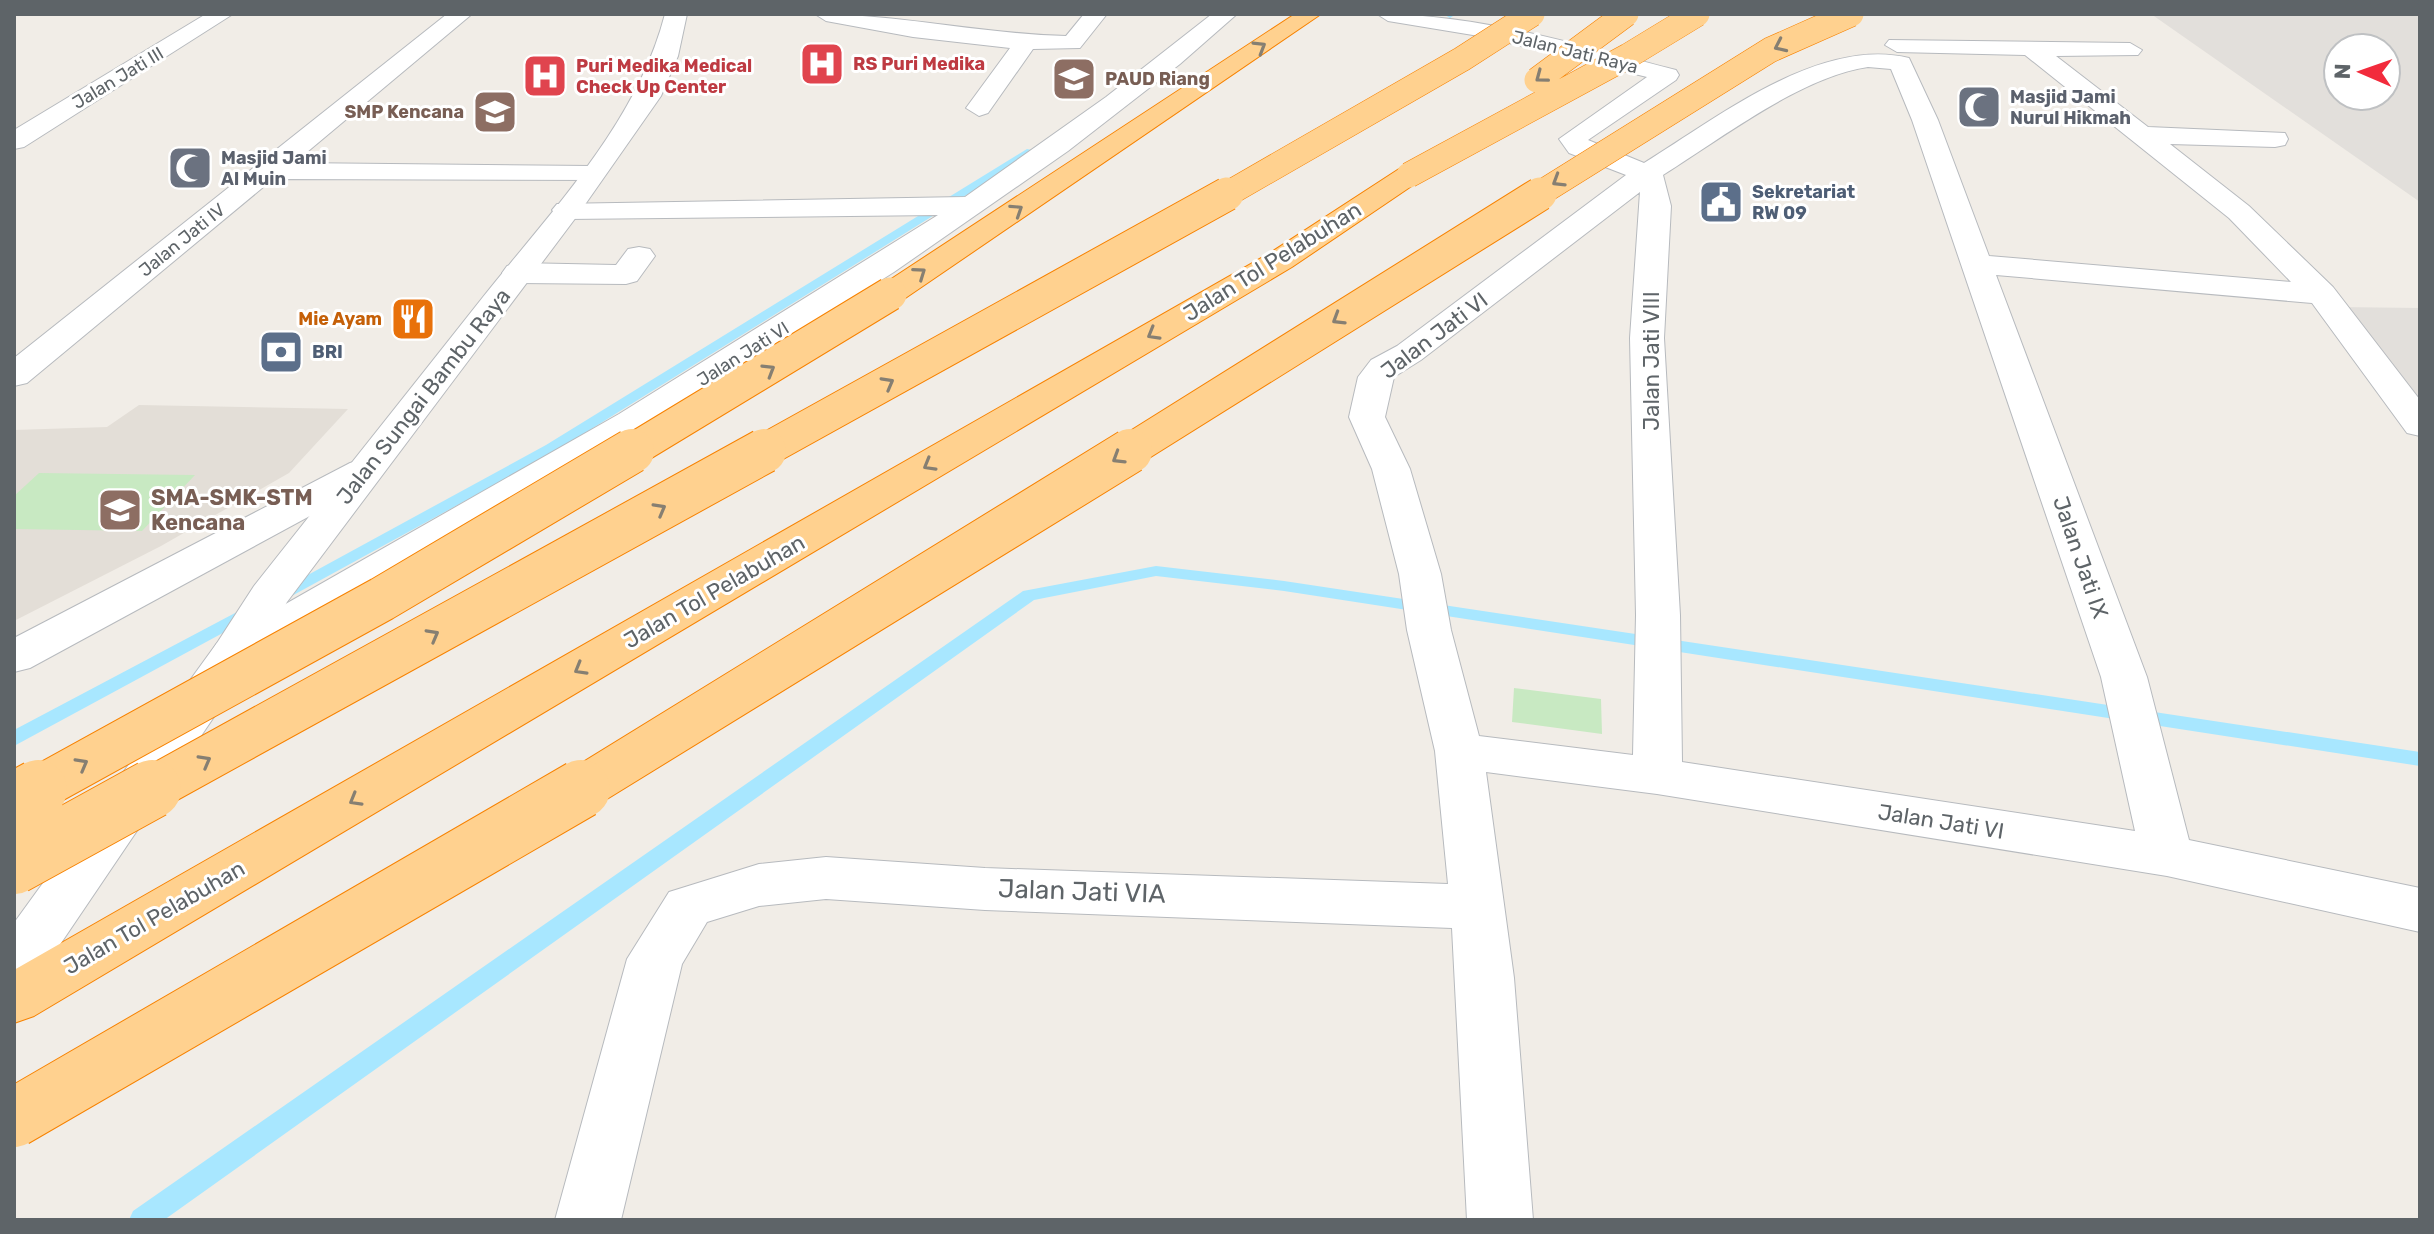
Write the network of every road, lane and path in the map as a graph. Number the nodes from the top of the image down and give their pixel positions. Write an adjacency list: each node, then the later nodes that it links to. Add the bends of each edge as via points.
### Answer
1 (222, 14): 24 (street, Jalan Jati III)
2 (461, 14): 25 (street, Jalan Jati IV)
3 (676, 14): 27 (street, Jalan Sungai Bambu Raya, via 666,56 648,96)
4 (826, 14): 14 (street)
5 (1096, 14): 14 (street, via 1072,43)
6 (1310, 14): 19 (highway, one-way to 6)
7 (1388, 14): 18 (street, Jalan Jati Raya, via 1485,30)
8 (1532, 14): 45 (highway, one-way to 8, bridge, via 1195,213)
9 (1626, 14): 28 (highway, one-way to 28, bridge)
10 (1697, 14): 28 (highway, bridge)
11 (1851, 14): 50 (highway, one-way to 50, bridge, via 1770,50 544,811)
12 (1235, 21): 19 (highway); 29 (street, Jalan Jati VI)
13 (1911, 24): 17 (street)
14 (1023, 42): 21 (street, via 1028,45)
15 (2031, 48): 16 (street); 17 (street); 22 (street)
16 (2130, 50)
17 (1899, 54): 20 (street, via 1844,63); 32 (street, Jalan Jati IX)
18 (1667, 75): 20 (street, Jalan Jati Raya); 26 (street, Jalan Jati Raya, via 1572,139 1579,147)
19 (1209, 79): 43 (highway, one-way to 19, bridge, via 382,599 814,343)
20 (1765, 99): 26 (street)
21 (979, 108)
22 (2143, 135): 23 (street); 34 (street, via 2239,212)
23 (2275, 139)
24 (14, 141)
25 (267, 171): 27 (street); 35 (street, Jalan Jati IV)
26 (1647, 173): 41 (street, Jalan Jati VI, via 1376,377 1367,417 1391,469 1420,574); 42 (street, Jalan Jati VIII, via 1656,206 1647,338 1658,636)
27 (591, 174): 30 (street, Jalan Sungai Bambu Raya)
28 (1409, 175): 49 (highway, Jalan Tol Pelabuhan, one-way to 49, via 1281,260)
29 (954, 206): 30 (street); 38 (street, Jalan Jati VI, via 917,246 567,464)
30 (567, 210): 33 (street, Jalan Sungai Bambu Raya)
31 (639, 256): 33 (street, via 626,274)
32 (1977, 264): 34 (street); 44 (street, Jalan Jati IX, via 2124,677)
33 (518, 273): 37 (street, Jalan Sungai Bambu Raya)
34 (2322, 294): 36 (street)
35 (14, 375)
36 (2420, 425)
37 (364, 471): 38 (street, Jalan Sungai Bambu Raya); 39 (street)
38 (250, 625): 48 (street, Jalan Sungai Bambu Raya)
39 (33, 636): 40 (street)
40 (14, 657)
41 (1459, 751): 42 (street, Jalan Jati VI); 46 (street, Jalan Jati VI)
42 (1657, 776): 44 (street, Jalan Jati VI)
43 (14, 802)
44 (2167, 856): 47 (street, Jalan Jati VI)
45 (14, 865)
46 (1479, 907): 51 (street, Jalan Jati VIA, via 826,878 759,885 688,907 655,959); 52 (street, Jalan Jati VI)
47 (2420, 910)
48 (14, 967)
49 (14, 999)
50 (14, 1118)
51 (588, 1220)
52 (1500, 1220)

